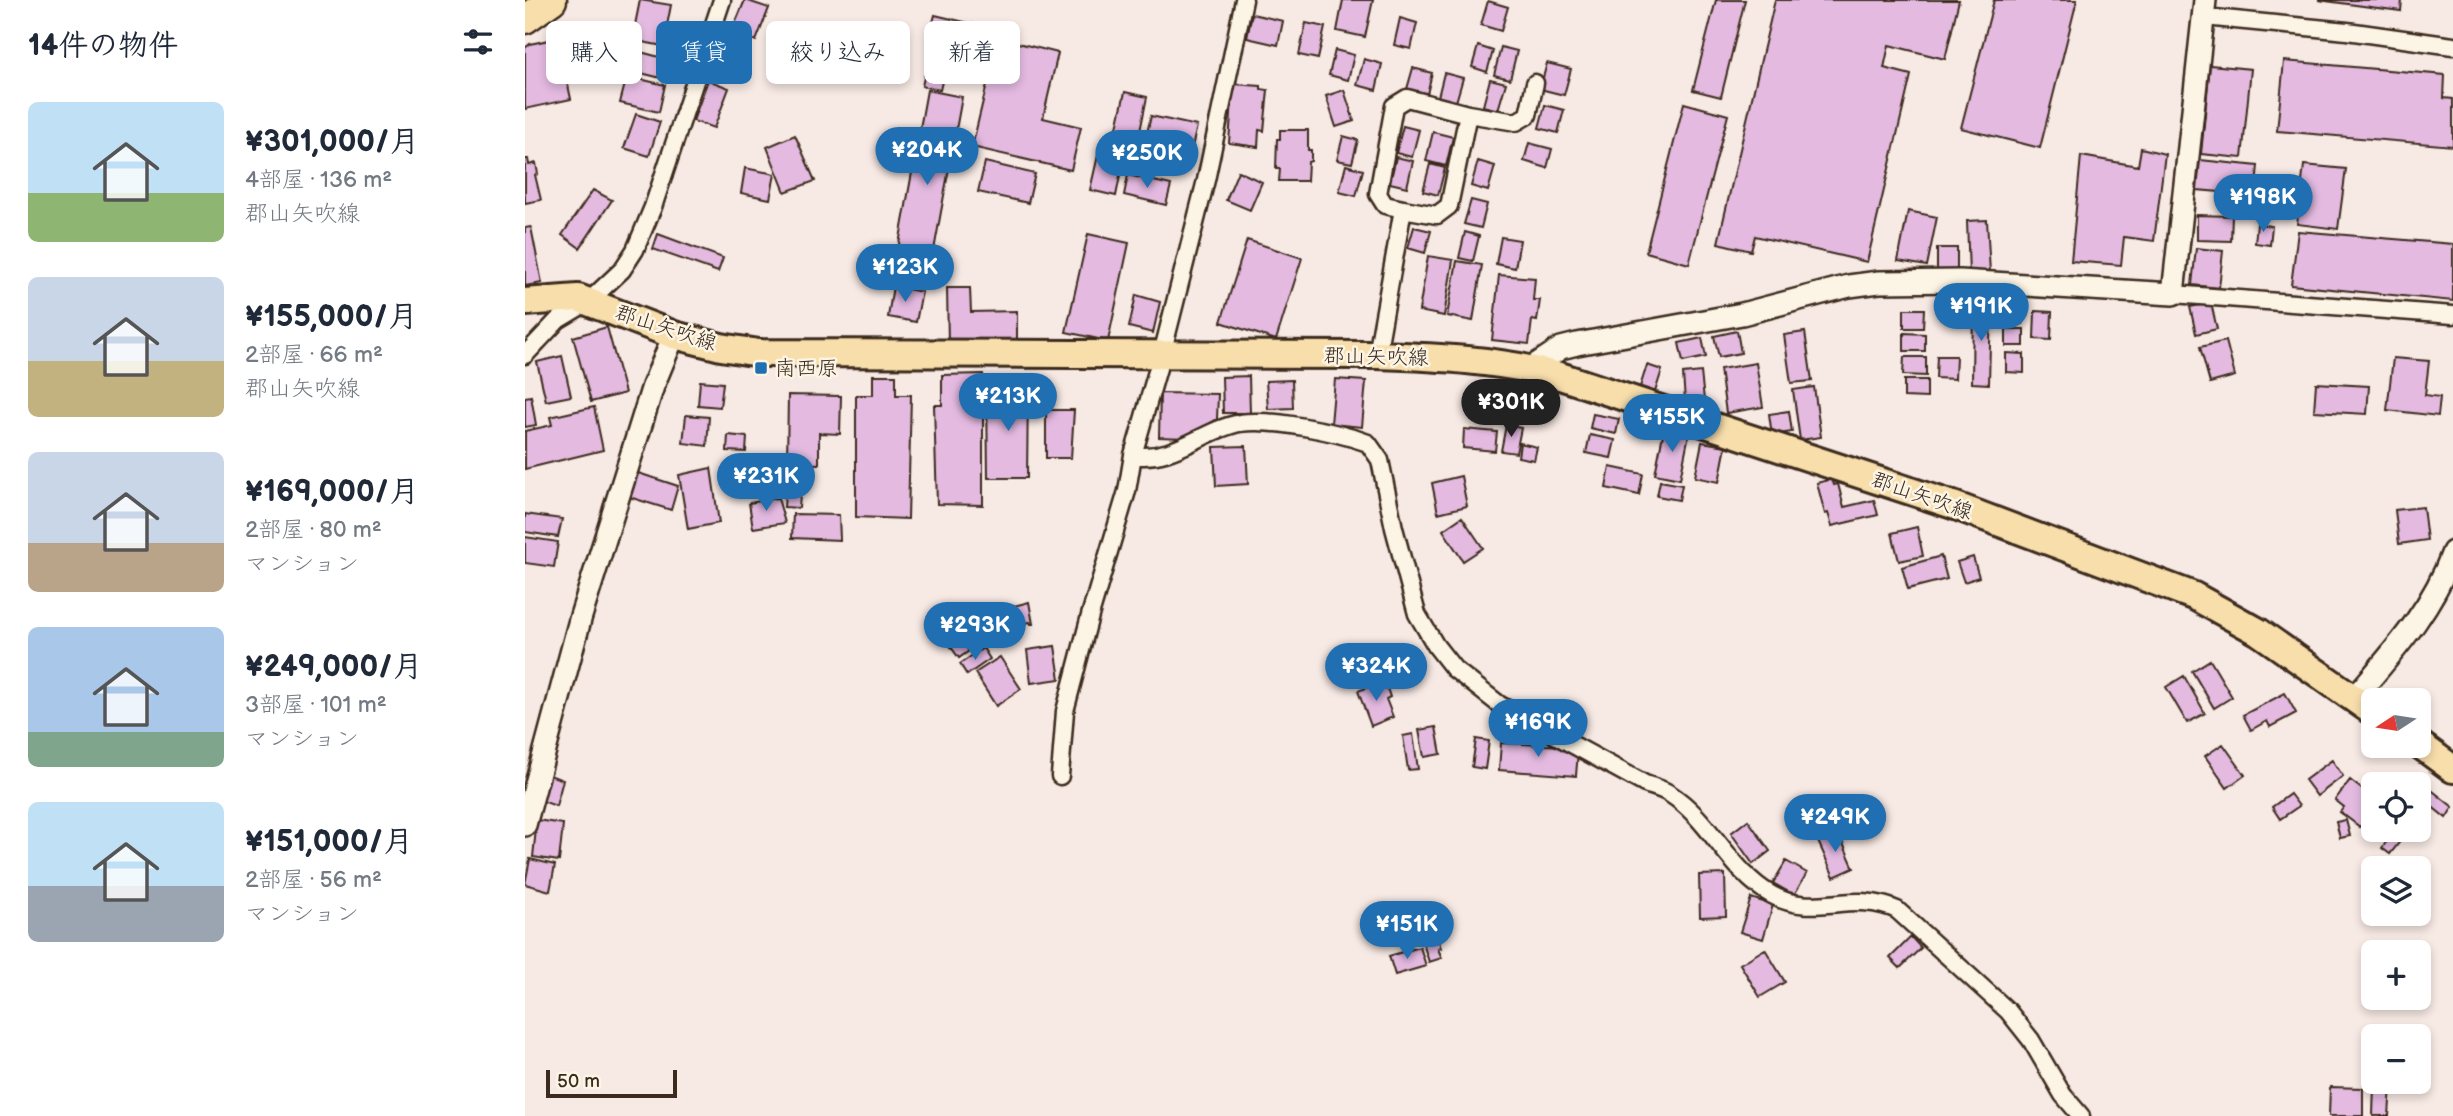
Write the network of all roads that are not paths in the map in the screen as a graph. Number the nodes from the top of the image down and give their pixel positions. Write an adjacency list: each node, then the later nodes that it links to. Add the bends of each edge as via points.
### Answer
1 (552, 0): 5 (highway)
2 (722, 0): 12 (street, via 635,250 622,270)
3 (1244, 0): 15 (street, via 1206,180)
4 (2204, 8): 6 (street); 10 (street)
5 (525, 19)
6 (2453, 46)
7 (1535, 83): 8 (street, via 1528,115 1516,122)
8 (1468, 114): 9 (street, via 1449,206 1437,215); 9 (street, via 1407,98 1394,106 1378,194 1385,205)
9 (1403, 209): 17 (street)
10 (2173, 294): 13 (street); 18 (street, via 1960,281 1879,282 1754,312 1577,344)
11 (525, 302): 12 (main road, 郡山矢吹線, via 578,298)
12 (588, 302): 14 (main road, 郡山矢吹線); 16 (street, via 558,320)
13 (2453, 315)
14 (674, 335): 15 (main road, 郡山矢吹線, via 759,353); 26 (street, via 653,386 581,616)
15 (1162, 354): 17 (main road, 郡山矢吹線); 19 (street)
16 (525, 355)
17 (1377, 355): 18 (main road, 郡山矢吹線)
18 (1531, 368): 22 (main road, 郡山矢吹線, via 1953,506 2144,575 2259,632)
19 (1133, 455): 25 (street, via 1065,711); 27 (street, via 1175,451 1241,423 1270,423 1368,443 1380,460 1417,614 1454,668 1500,705 1645,785 1668,793 1698,820 1746,877 1772,895 1790,904 1863,900 1897,910 2008,1011)
20 (2453, 552): 21 (street, via 2434,597)
21 (2374, 688)
22 (2361, 704)
23 (2431, 753): 24 (main road)
24 (2453, 769)
25 (1061, 776)
26 (525, 825)
27 (2081, 1116)

